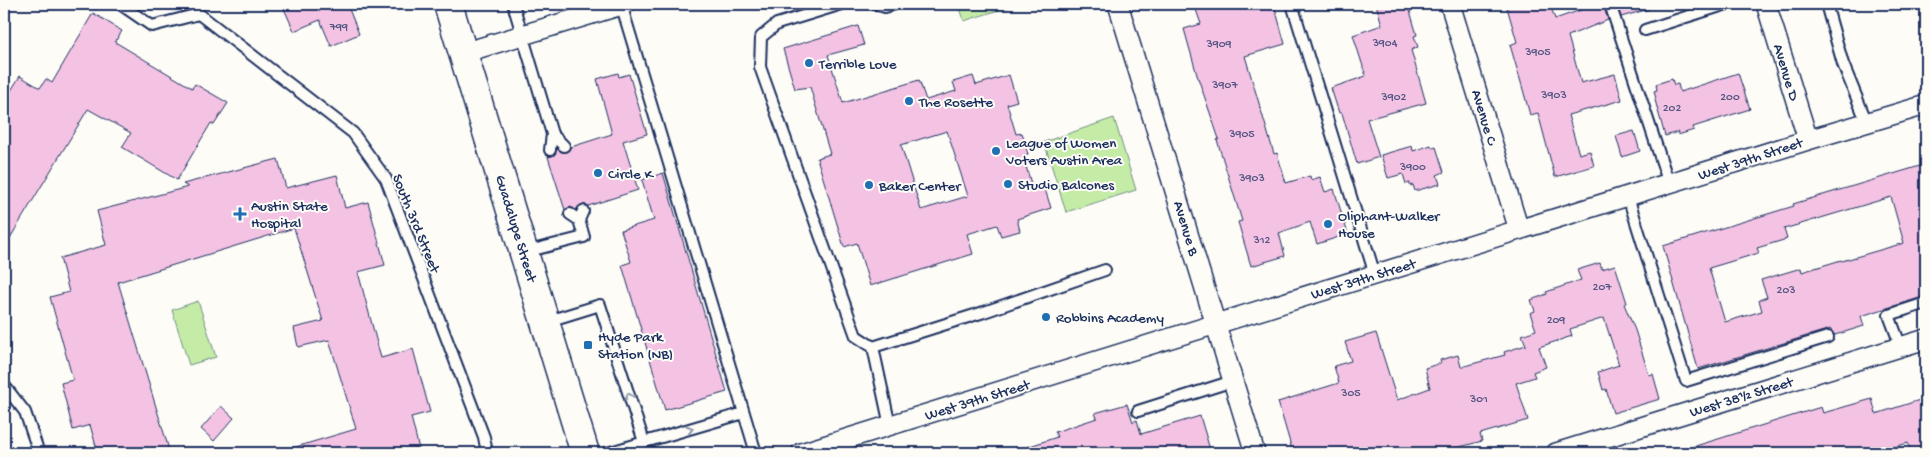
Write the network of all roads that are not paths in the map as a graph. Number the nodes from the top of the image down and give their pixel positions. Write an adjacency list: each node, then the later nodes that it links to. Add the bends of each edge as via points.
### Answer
1 (120, 4): 45 (lane, South 3rd Street, via 152,26 199,14 353,133 386,180)
2 (448, 4): 17 (main road, Guadalupe Street)
3 (513, 4): 16 (lane)
4 (623, 4): 16 (street); 41 (lane)
5 (842, 4): 36 (lane, via 777,24 761,37 760,67 856,336)
6 (875, 4): 7 (lane, via 885,7)
7 (895, 4)
8 (1118, 4): 33 (street, Avenue B)
9 (1292, 4): 30 (lane)
10 (1450, 4): 27 (street, Avenue C)
11 (1610, 4): 24 (lane)
12 (1726, 4): 15 (lane)
13 (1766, 4): 21 (street, Avenue D)
14 (1826, 4): 19 (lane, via 1843,64)
15 (1645, 30)
16 (523, 35): 17 (street); 20 (lane)
17 (463, 53): 28 (main road, Guadalupe Street)
18 (1926, 105): 19 (street, West 39th Street)
19 (1866, 123): 21 (street, West 39th Street)
20 (552, 134): 22 (lane); 23 (lane)
21 (1808, 140): 24 (street, West 39th Street)
22 (564, 146)
23 (550, 150)
24 (1669, 184): 25 (street, West 39th Street)
25 (1628, 197): 27 (street, West 39th Street); 34 (lane, via 1686,381)
26 (570, 214): 28 (lane, via 581,215 584,237)
27 (1519, 230): 30 (street, West 39th Street)
28 (524, 253): 32 (main road, Guadalupe Street)
29 (1105, 270): 36 (lane)
30 (1375, 274): 33 (street, West 39th Street)
31 (1926, 303): 37 (lane, via 1890,315)
32 (546, 322): 43 (lane, one-way to 32, via 600,305); 46 (main road, Guadalupe Street)
33 (1216, 324): 38 (street, Avenue B); 42 (street, West 39th Street)
34 (1828, 337)
35 (1926, 339): 37 (street, West 38½ Street)
36 (873, 347): 42 (lane)
37 (1901, 347): 51 (street, West 38½ Street)
38 (1233, 380): 40 (lane); 50 (street, Avenue B)
39 (4, 385): 44 (lane, via 25,412)
40 (1138, 411)
41 (744, 413): 43 (lane, one-way to 41); 48 (lane)
42 (890, 426): 49 (street, West 39th Street)
43 (644, 442): 47 (lane)
44 (39, 453)
45 (487, 453)
46 (585, 453)
47 (607, 453)
48 (756, 453)
49 (803, 453)
50 (1255, 453)
51 (1556, 453)

